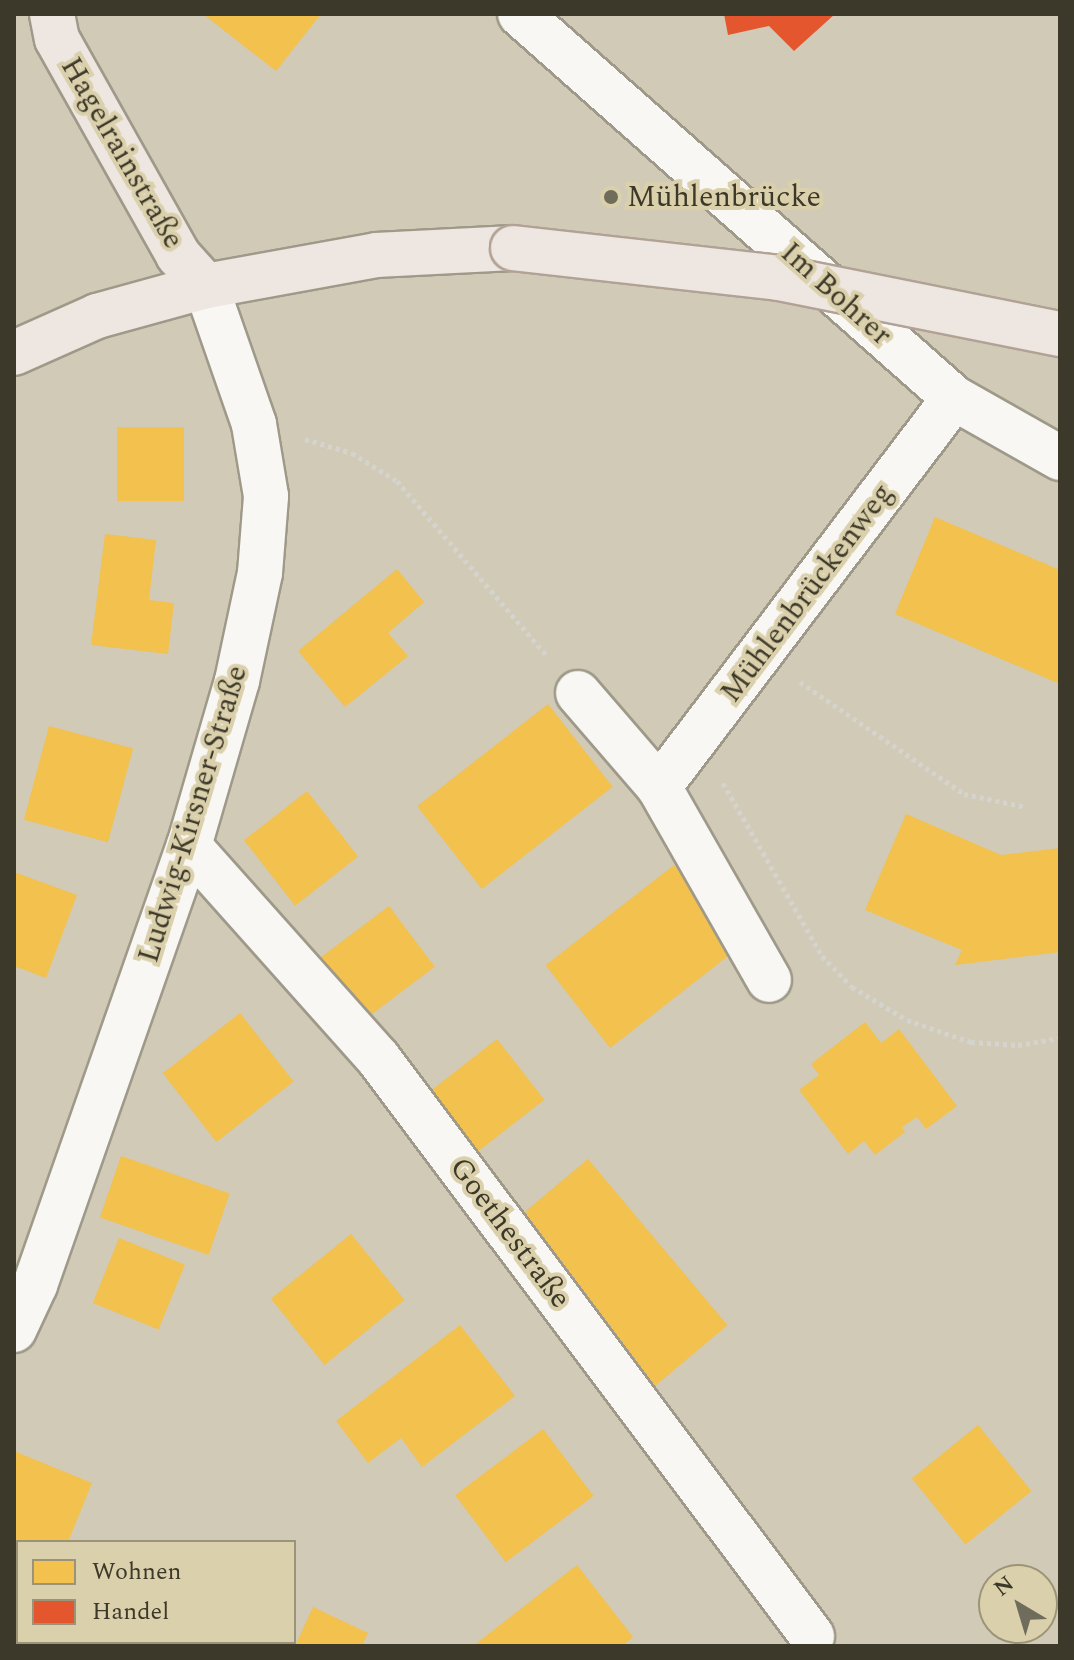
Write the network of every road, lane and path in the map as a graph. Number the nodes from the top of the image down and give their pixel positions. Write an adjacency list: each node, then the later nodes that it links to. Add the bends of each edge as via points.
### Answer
1 (52, 14): 3 (main road, Hagelrainstraße, via 57,39 178,255)
2 (520, 14): 6 (street, Im Bohrer)
3 (206, 286): 4 (main road, bridge, via 376,255 513,248 779,278); 5 (main road, via 97,316); 7 (street, Ludwig-Kirsner-Straße)
4 (1060, 334)
5 (14, 353)
6 (954, 398): 8 (street, Im Bohrer); 9 (street, Mühlenbrückenweg)
7 (254, 424): 10 (path, via 352,453 397,481); 14 (street, Ludwig-Kirsner-Straße, via 266,496 260,573 237,681)
8 (1060, 458)
9 (759, 655): 11 (street, Mühlenbrückenweg); 13 (path, via 964,794)
10 (578, 693): 12 (street)
11 (686, 751): 12 (street, Mühlenbrückenweg); 16 (path, via 728,788 822,956 852,987 907,1020 971,1042 1018,1045)
12 (659, 787): 15 (street)
13 (1026, 807)
14 (189, 846): 17 (street, Ludwig-Kirsner-Straße, via 35,1285); 18 (street, Goethestraße, via 378,1058)
15 (769, 980)
16 (1060, 1038)
17 (14, 1330)
18 (812, 1636)

